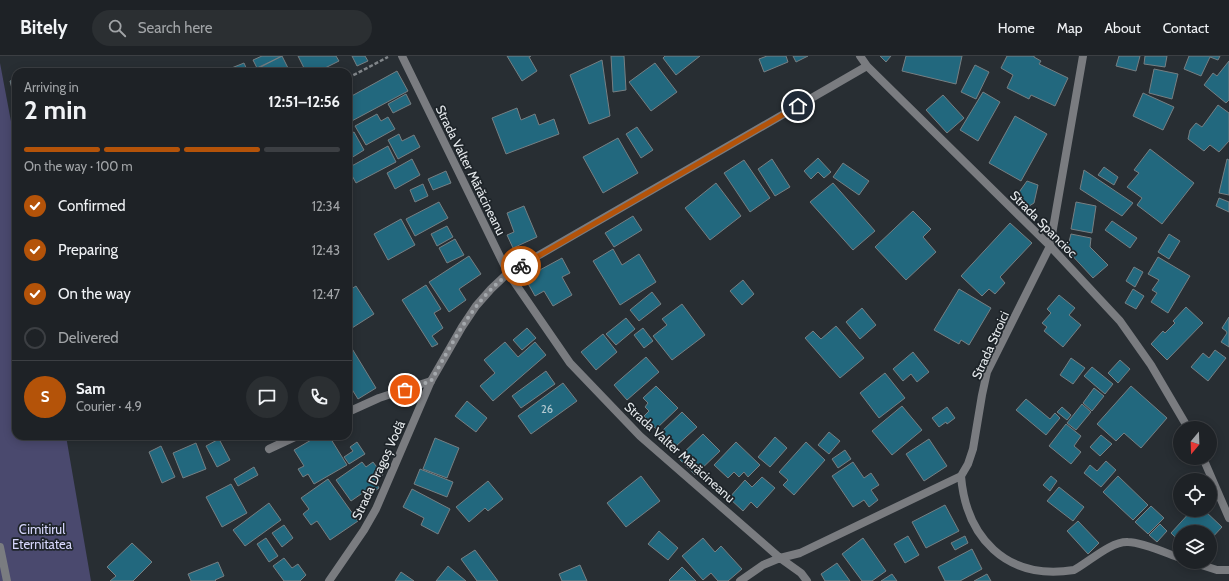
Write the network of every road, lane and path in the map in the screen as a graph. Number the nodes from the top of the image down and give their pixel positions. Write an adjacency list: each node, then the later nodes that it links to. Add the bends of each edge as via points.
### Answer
1 (389, 56): 6 (path)
2 (402, 56): 8 (street, Strada Valter Mărăcineanu)
3 (860, 56): 5 (street, Strada Spancioc)
4 (1083, 56): 7 (street, Strada Stroici)
5 (867, 66): 7 (street, Strada Spancioc); 8 (street, Strada Dragoș Vodă)
6 (352, 76)
7 (1050, 246): 11 (street, Strada Spancioc, via 1120,321 1151,365); 15 (street, Strada Stroici, via 987,372 973,449)
8 (508, 273): 9 (street, Strada Dragoș Vodă, via 476,306); 19 (street, Strada Valter Mărăcineanu, via 570,363 640,436)
9 (431, 381): 10 (street, via 379,398); 25 (street, Strada Dragoș Vodă, via 376,509)
10 (352, 410)
11 (1184, 421)
12 (288, 440): 13 (street)
13 (269, 449)
14 (1206, 465): 16 (street)
15 (961, 476): 19 (street, via 800,553); 20 (street, via 962,493 968,514 984,549)
16 (1229, 518)
17 (0, 547): 24 (street)
18 (1173, 556): 23 (street, via 1127,542 1117,544 1074,570)
19 (780, 558): 26 (street, via 763,565); 27 (street, Strada Valter Mărăcineanu, via 801,573)
20 (999, 564)
21 (1214, 569): 22 (street)
22 (1229, 570)
23 (1044, 580)
24 (7, 581)
25 (329, 581)
26 (740, 581)
27 (807, 581)

